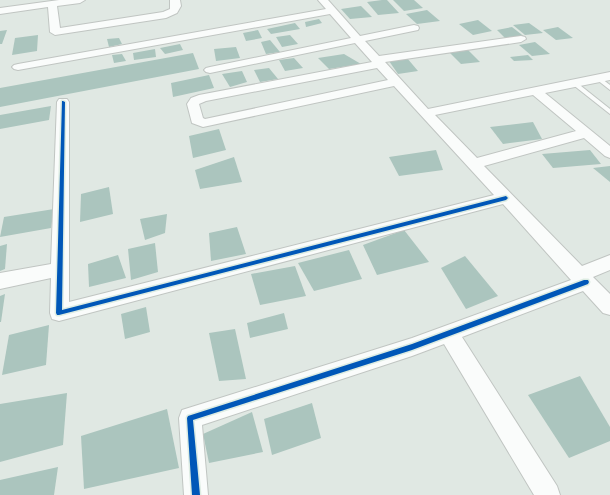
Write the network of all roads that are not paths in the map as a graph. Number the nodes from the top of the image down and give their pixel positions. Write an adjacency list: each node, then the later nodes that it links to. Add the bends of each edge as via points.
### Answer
1 (80, 0): 4 (street)
2 (175, 0): 4 (street, via 174,11 166,15 55,32)
3 (323, 0): 6 (street)
4 (52, 4): 5 (street)
5 (0, 11)
6 (332, 11): 9 (street); 11 (street)
7 (414, 28): 9 (street)
8 (521, 39): 10 (street)
9 (358, 40): 10 (street); 12 (street)
10 (379, 62): 14 (street); 14 (street, via 203,98 193,104 197,120 203,123)
11 (18, 67)
12 (210, 70)
13 (604, 77): 15 (street); 16 (lane)
14 (397, 82): 20 (street)
15 (574, 83): 17 (street); 19 (lane)
16 (610, 88)
17 (536, 91): 20 (street); 21 (street)
18 (63, 102): 26 (street)
19 (610, 112)
20 (426, 113): 23 (street)
21 (586, 133): 22 (street); 23 (street)
22 (610, 153)
23 (474, 164): 24 (street)
24 (506, 198): 26 (street, via 59,313); 27 (street)
25 (610, 262): 27 (street)
26 (61, 269): 28 (street)
27 (582, 278): 29 (street); 30 (street)
28 (0, 282)
29 (610, 307)
30 (448, 333): 31 (street, via 412,347 190,418); 32 (street)
31 (196, 495)
32 (548, 495)

